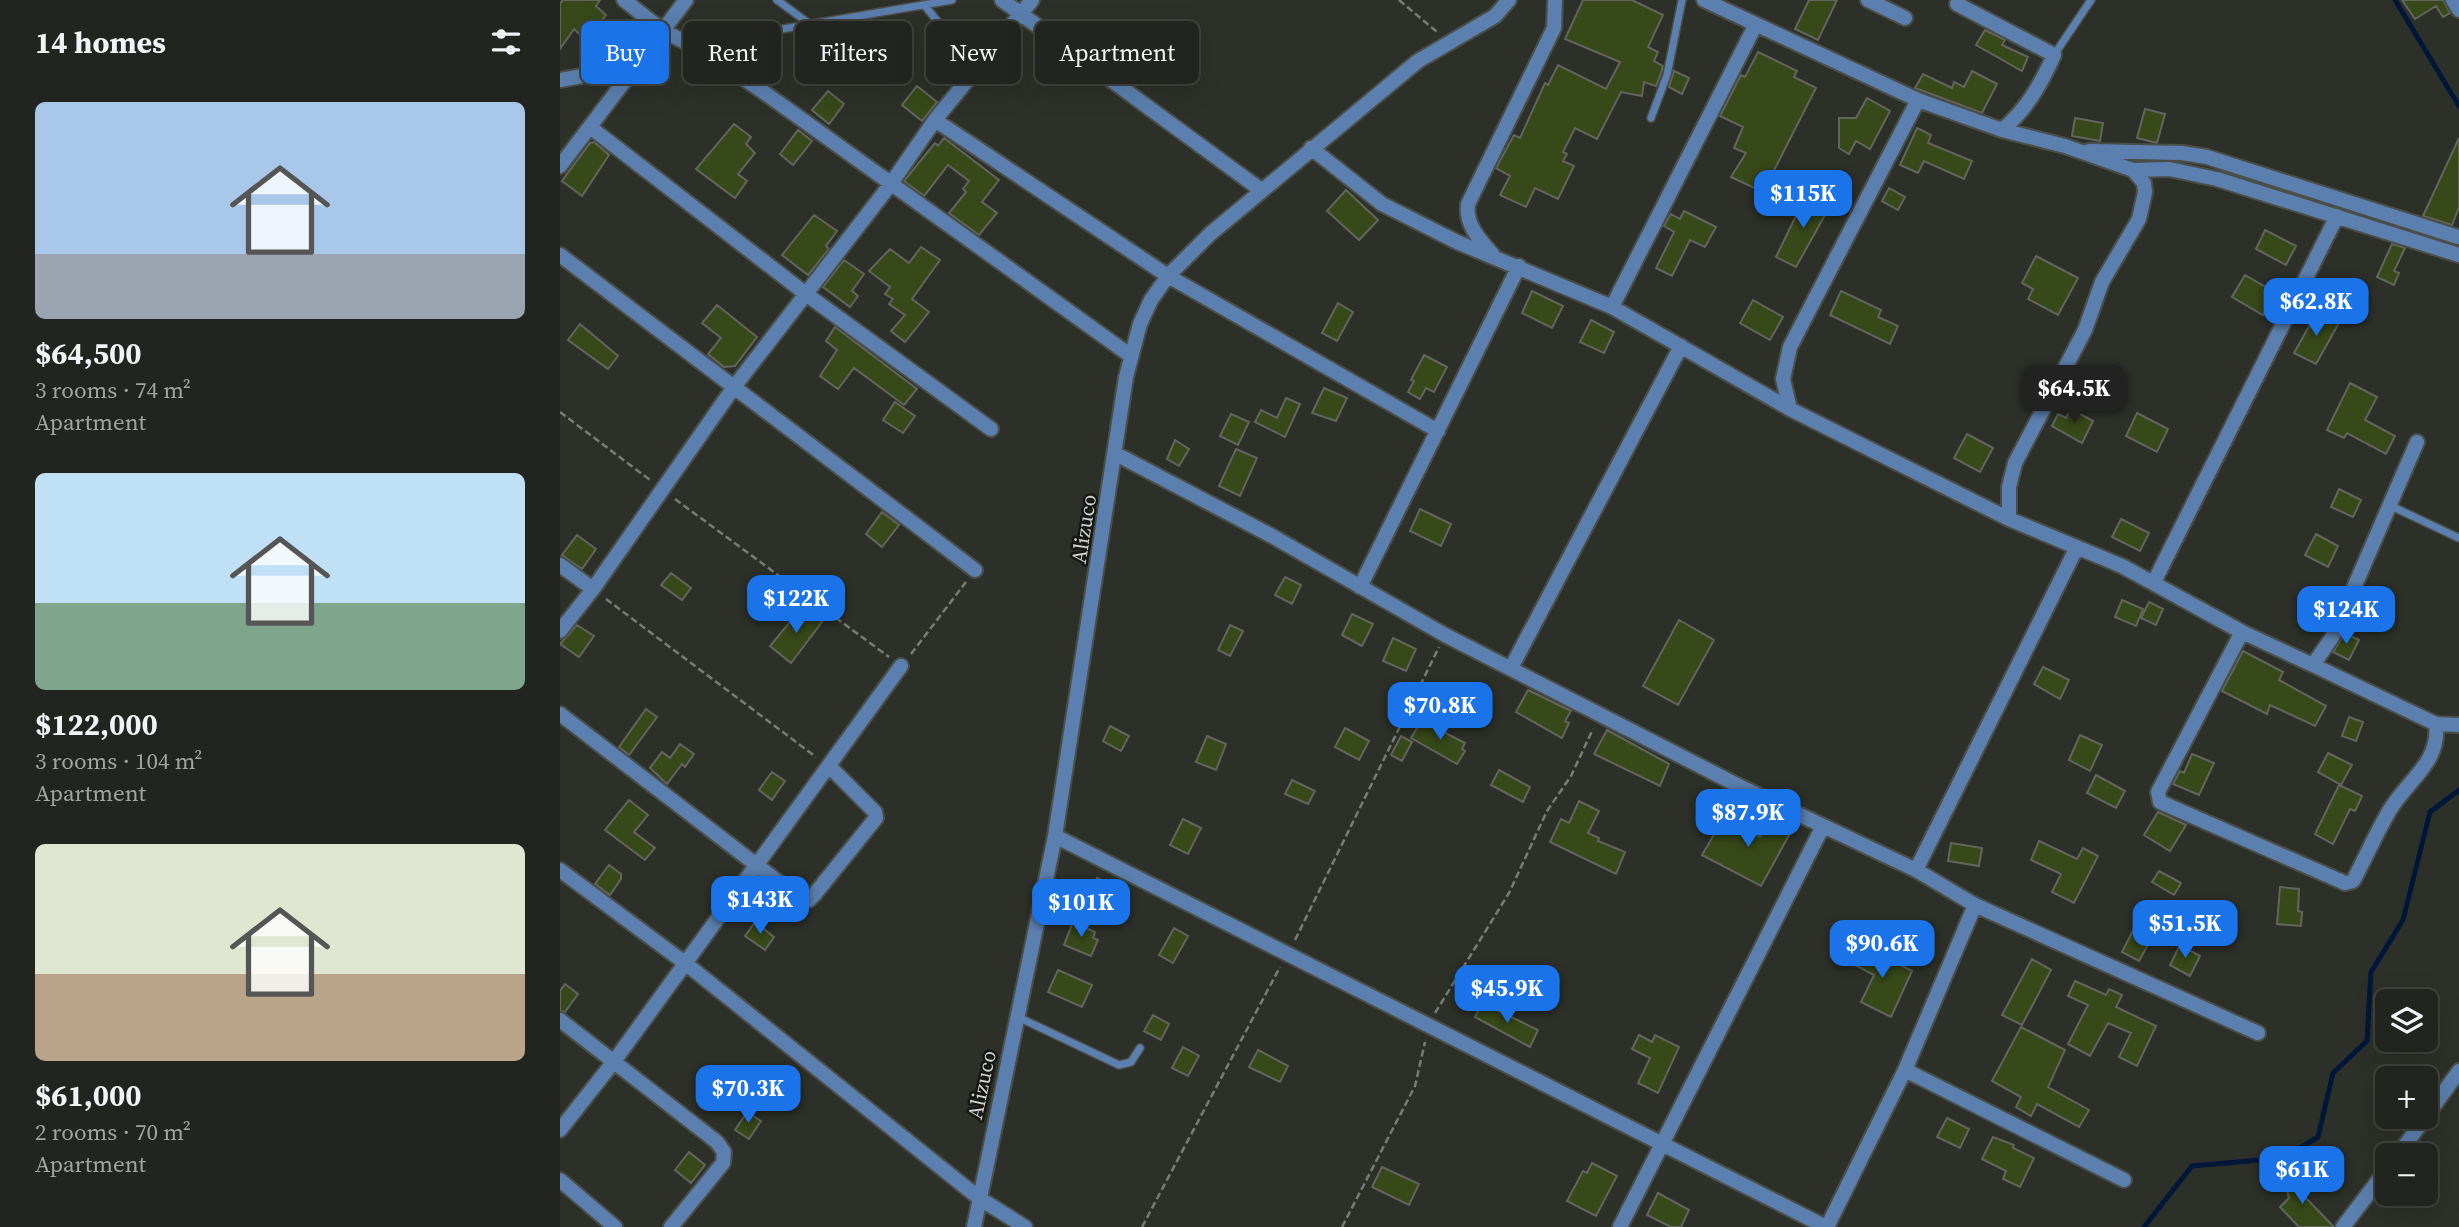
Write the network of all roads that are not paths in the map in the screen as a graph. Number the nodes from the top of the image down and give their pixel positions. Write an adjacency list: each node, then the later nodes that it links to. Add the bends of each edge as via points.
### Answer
1 (624, 0): 19 (street)
2 (686, 0): 20 (street)
3 (777, 0): 21 (lane)
4 (952, 0): 15 (lane)
5 (1002, 0): 17 (street)
6 (1032, 0): 17 (street)
7 (1509, 0): 37 (street, Alizuco, via 1494,16 1418,61)
8 (1555, 0): 47 (street, via 1554,28 1468,204 1466,215)
9 (1682, 0): 33 (lane, via 1667,75)
10 (1704, 0): 25 (street)
11 (1868, 0): 18 (street)
12 (2091, 0): 26 (lane)
13 (2453, 0): 16 (street)
14 (1956, 4): 26 (street)
15 (925, 6): 22 (lane); 23 (lane)
16 (2459, 10)
17 (1020, 13): 24 (street); 42 (street)
18 (1905, 18)
19 (651, 21)
20 (669, 21)
21 (806, 21)
22 (835, 21)
23 (937, 21)
24 (1014, 21)
25 (1756, 24): 32 (street); 51 (street)
26 (2054, 55): 36 (street, via 2036,92)
27 (581, 76): 28 (street)
28 (560, 80)
29 (622, 84): 35 (street)
30 (752, 84): 41 (street)
31 (963, 84): 34 (street)
32 (1918, 100): 36 (street); 55 (street, via 1790,347 1783,379)
33 (1651, 118)
34 (935, 120): 41 (street); 49 (street)
35 (590, 127): 39 (street); 50 (street)
36 (2002, 130): 38 (street)
37 (1311, 148): 42 (street, Alizuco); 47 (street, via 1382,204)
38 (2081, 152): 40 (street); 44 (street, via 2122,150 2207,157)
39 (560, 166)
40 (2133, 170): 43 (street, via 2169,169 2217,179); 61 (street, via 2144,183 2139,219 2102,282 2085,330 2015,463)
41 (890, 185): 50 (street); 53 (street)
42 (1261, 190): 49 (street, Alizuco)
43 (2337, 216): 46 (street); 66 (street)
44 (2458, 237)
45 (560, 255): 54 (street)
46 (2459, 255)
47 (1493, 257): 48 (street)
48 (1519, 267): 51 (street); 57 (street)
49 (1168, 276): 53 (street, Alizuco, via 1151,299); 57 (street)
50 (806, 294): 54 (street); 56 (street)
51 (1612, 307): 52 (street)
52 (1681, 346): 55 (street); 73 (street)
53 (1132, 356): 59 (street, Alizuco)
54 (733, 387): 65 (street); 68 (street)
55 (1790, 409): 61 (street)
56 (991, 429)
57 (1438, 431): 67 (street)
58 (2417, 442): 60 (street)
59 (1116, 454): 67 (street); 79 (street, Alizuco)
60 (2388, 504): 62 (lane); 71 (street, via 2333,636)
61 (2009, 519): 63 (street)
62 (2459, 538)
63 (2077, 547): 66 (street); 82 (street)
64 (560, 565): 68 (street)
65 (975, 570)
66 (2154, 582): 70 (street)
67 (1360, 587): 73 (street)
68 (593, 589): 69 (street)
69 (560, 631)
70 (2242, 632): 71 (street); 75 (street, via 2158,792 2160,802 2345,883 2353,881 2392,807 2431,758 2438,739)
71 (2313, 665): 75 (street)
72 (901, 666): 77 (street)
73 (1511, 668): 78 (street)
74 (560, 714): 80 (street)
75 (2437, 724): 76 (street)
76 (2459, 725)
77 (830, 767): 80 (street); 80 (street, via 874,812 873,824 809,900 802,900)
78 (1823, 826): 82 (street); 94 (street)
79 (1055, 836): 85 (street, Alizuco); 94 (street)
80 (754, 865): 84 (street)
81 (560, 870): 84 (street)
82 (1916, 870): 83 (street)
83 (1975, 905): 87 (street); 90 (street)
84 (685, 963): 89 (street); 98 (street)
85 (1017, 1016): 88 (lane, via 1119,1065 1131,1062); 98 (street, Alizuco)
86 (560, 1020): 89 (street)
87 (2258, 1033)
88 (1140, 1048)
89 (615, 1060): 92 (street); 100 (street, via 724,1152 723,1163)
90 (1905, 1070): 96 (street); 104 (street)
91 (2459, 1071): 93 (street)
92 (560, 1130)
93 (2407, 1143)
94 (1663, 1145): 103 (street); 104 (street)
95 (560, 1180): 99 (street)
96 (2124, 1180)
97 (2375, 1185): 105 (street)
98 (979, 1198): 101 (street, Alizuco); 102 (street)
99 (615, 1227)
100 (671, 1227)
101 (974, 1227)
102 (1026, 1227)
103 (1620, 1227)
104 (1827, 1227)
105 (2343, 1227)

